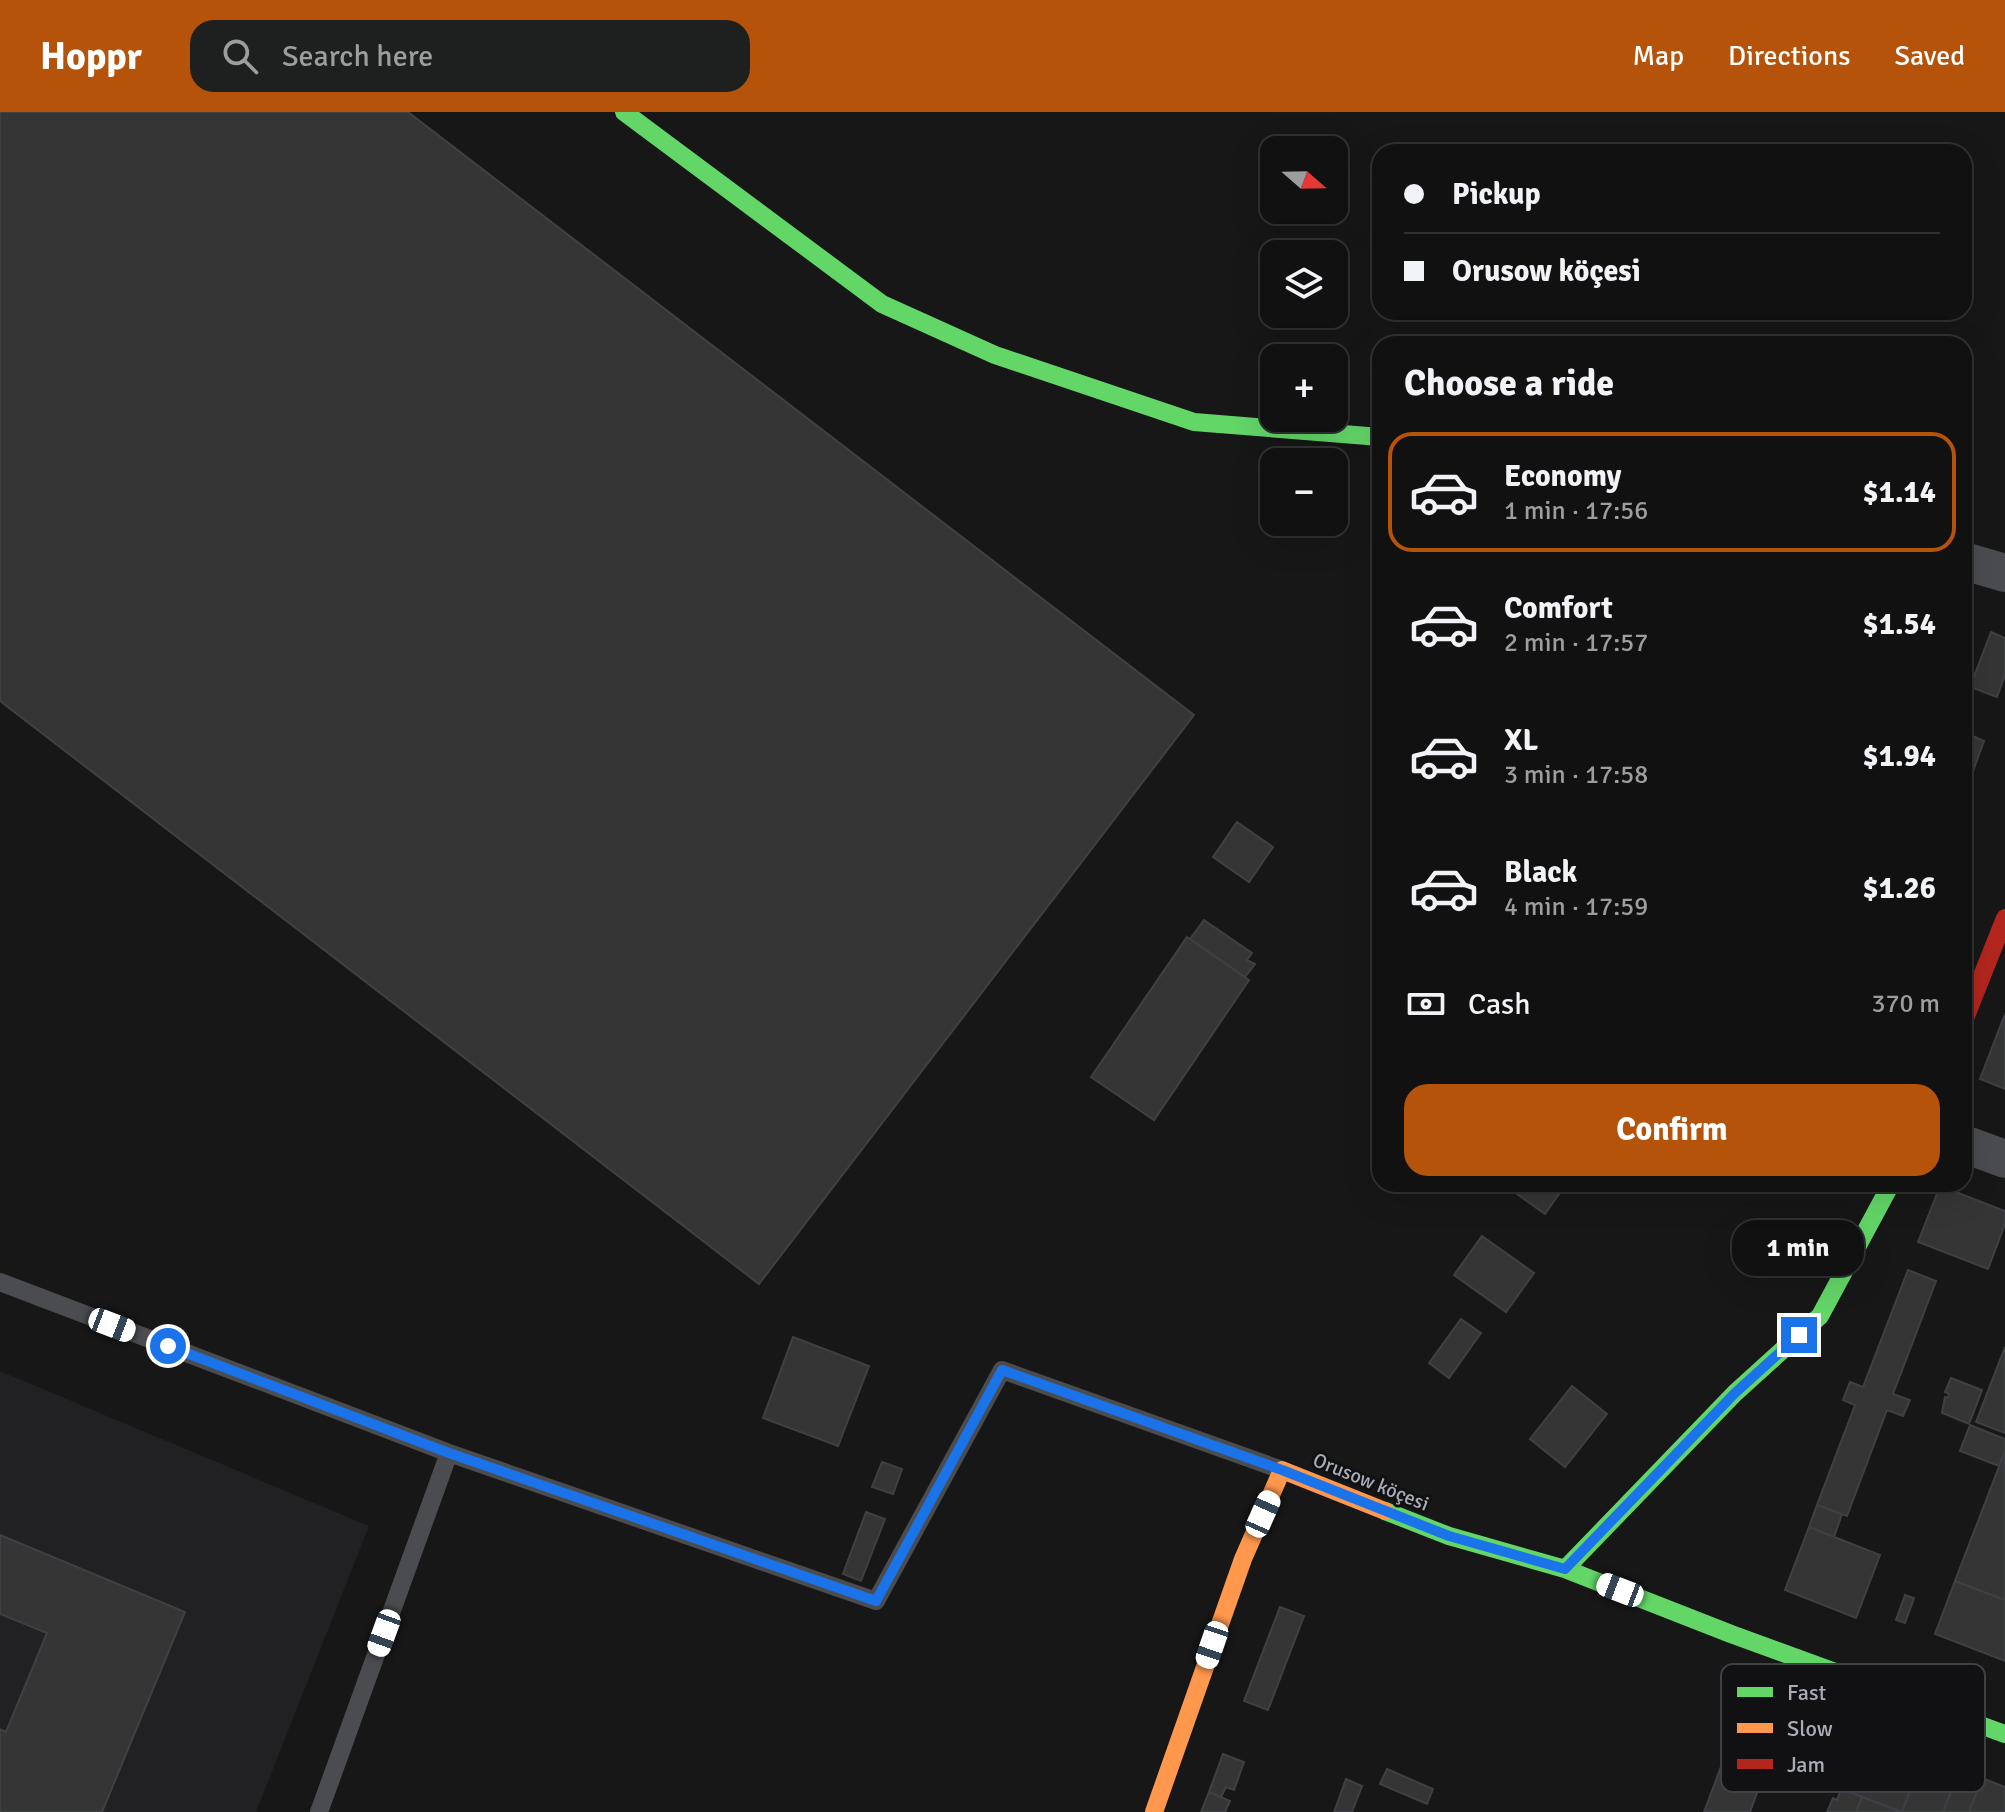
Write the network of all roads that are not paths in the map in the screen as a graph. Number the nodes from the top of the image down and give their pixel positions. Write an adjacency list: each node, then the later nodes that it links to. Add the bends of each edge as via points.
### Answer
1 (624, 112): 2 (street, via 882,304 995,355 1194,422)
2 (1372, 436)
3 (1972, 563): 4 (street)
4 (2005, 573)
5 (2005, 918): 6 (street)
6 (1972, 1001)
7 (1972, 1147): 8 (street)
8 (2005, 1159)
9 (1887, 1192): 13 (street, via 1820,1316 1735,1393)
10 (0, 1282): 11 (lane)
11 (449, 1453): 12 (lane, via 876,1601 1002,1370); 17 (lane)
12 (1282, 1470): 13 (street, Orusow köçesi, via 1449,1536); 18 (street, Orusow köçesi, via 1243,1559)
13 (1565, 1569): 14 (street, Orusow köçesi)
14 (1813, 1664)
15 (1985, 1727): 16 (street, Orusow köçesi)
16 (2005, 1734)
17 (319, 1812)
18 (1154, 1812)

